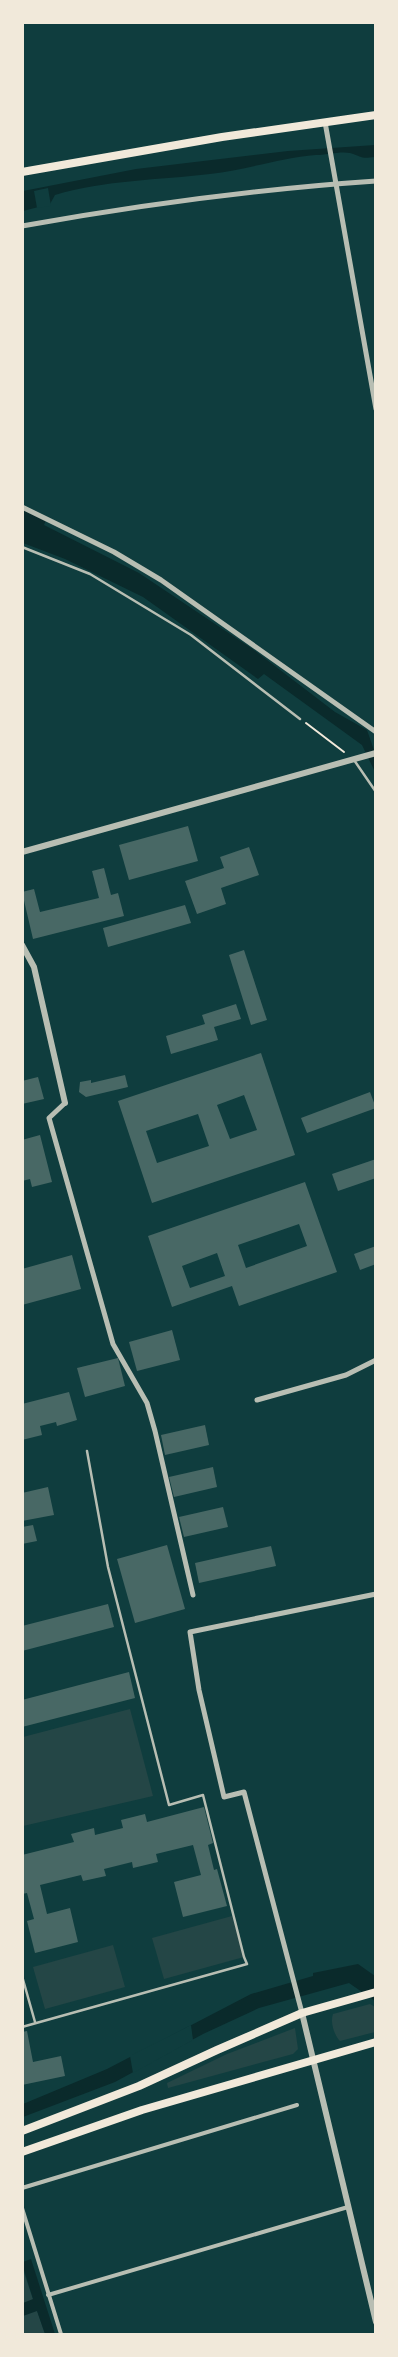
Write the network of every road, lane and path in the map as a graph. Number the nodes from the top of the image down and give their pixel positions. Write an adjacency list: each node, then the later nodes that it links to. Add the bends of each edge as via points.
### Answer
1 (376, 115): 2 (main road)
2 (325, 122): 3 (main road); 5 (street)
3 (22, 172)
4 (376, 180): 5 (street)
5 (336, 182): 6 (street); 7 (street)
6 (22, 226)
7 (376, 409)
8 (22, 506): 11 (street, via 161,580)
9 (22, 547): 10 (lane, via 90,574 191,635)
10 (300, 719): 13 (path)
11 (376, 732)
12 (376, 753): 13 (street)
13 (354, 760): 14 (lane); 15 (street)
14 (376, 792)
15 (22, 852)
16 (22, 945): 17 (street, via 34,967)
17 (65, 1103): 22 (street, via 49,1118 113,1344 146,1403 155,1431)
18 (376, 1360): 19 (street, via 346,1375)
19 (257, 1400)
20 (87, 1451): 26 (lane, via 108,1567 169,1805 203,1795 248,1964)
21 (376, 1594): 25 (street, via 190,1632 199,1690 224,1797 244,1792)
22 (193, 1595)
23 (22, 1976): 26 (lane)
24 (376, 1992): 25 (main road)
25 (302, 2013): 29 (street); 31 (main road, via 124,2093)
26 (35, 2022): 27 (lane)
27 (22, 2027)
28 (376, 2042): 29 (main road)
29 (314, 2059): 32 (main road, via 142,2110); 34 (street)
30 (297, 2105): 33 (street)
31 (22, 2131)
32 (22, 2152)
33 (22, 2188)
34 (348, 2207): 36 (street); 37 (street)
35 (22, 2208): 36 (street)
36 (48, 2295): 38 (street)
37 (376, 2322)
38 (61, 2334)

